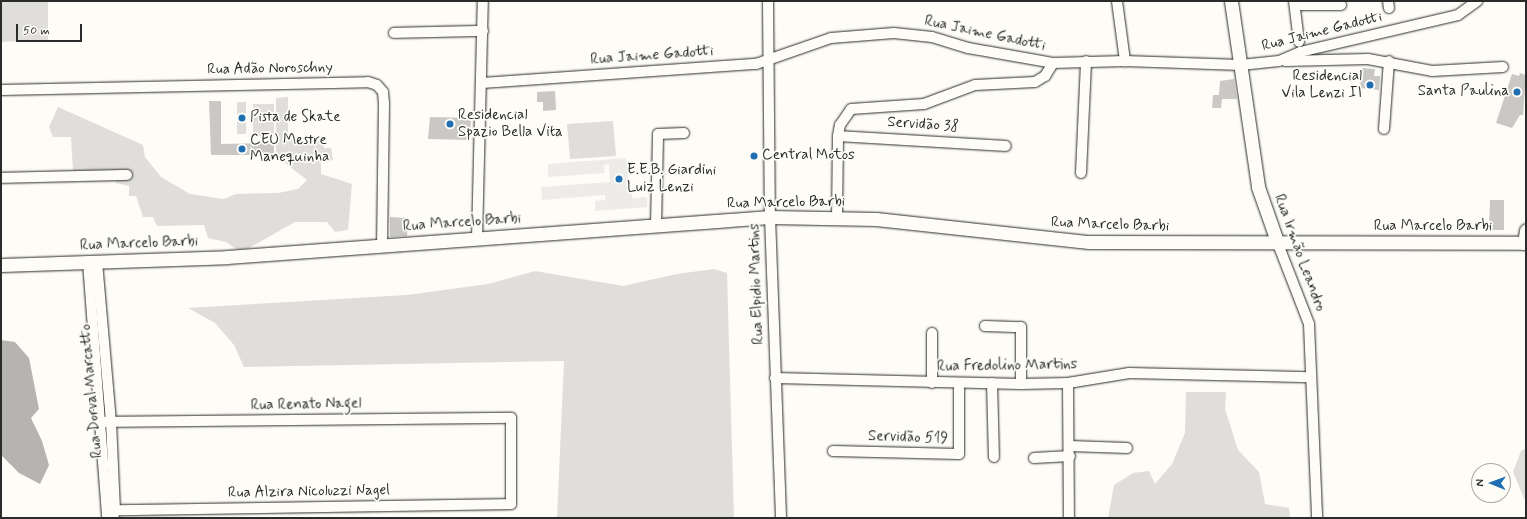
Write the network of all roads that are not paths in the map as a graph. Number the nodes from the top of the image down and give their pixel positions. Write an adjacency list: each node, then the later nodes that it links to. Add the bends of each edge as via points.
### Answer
1 (483, 1): 8 (street)
2 (768, 1): 11 (street, Rua Elpidio Martins)
3 (1117, 1): 15 (street)
4 (1231, 1): 17 (street, Rua Irmão Leandro)
5 (1477, 1): 12 (street, Rua Jaime Gadotti, via 1458,15 1300,52)
6 (1295, 3): 7 (street); 10 (street)
7 (1341, 5)
8 (483, 31): 9 (street); 19 (street)
9 (394, 34)
10 (1299, 42)
11 (768, 61): 16 (street, Rua Jaime Gadotti, via 832,38 894,33 932,37 968,48); 19 (street, Rua Jaime Gadotti); 28 (street, Rua Elpidio Martins)
12 (1279, 61): 13 (street); 17 (street, Rua Jaime Gadotti)
13 (1389, 61): 18 (street, via 1432,71); 21 (street)
14 (1086, 62): 15 (street, Rua Jaime Gadotti); 16 (street, Rua Jaime Gadotti); 25 (street)
15 (1125, 62): 17 (street, Rua Jaime Gadotti)
16 (1053, 63): 23 (street, via 1045,76 1035,82 975,85 924,104 858,106 845,114)
17 (1241, 65): 33 (street, Rua Irmão Leandro, via 1258,187)
18 (1503, 67)
19 (482, 83): 31 (street)
20 (1, 90): 34 (street, Rua Adão Noroschny, via 368,82 377,85 383,92 384,104)
21 (1384, 129)
22 (684, 133): 30 (street, via 658,134)
23 (838, 136): 24 (street, Servidão 38); 29 (street)
24 (1006, 146)
25 (1081, 173)
26 (127, 175): 27 (street)
27 (1, 178)
28 (770, 217): 29 (street, Rua Marcelo Barbi); 30 (street, Rua Marcelo Barbi); 40 (street, Rua Elpidio Martins)
29 (837, 218): 33 (street, Rua Marcelo Barbi, via 876,219 1072,241)
30 (656, 225): 31 (street, Rua Marcelo Barbi)
31 (477, 239): 34 (street, Rua Marcelo Barbi)
32 (1525, 240): 33 (street, Rua Marcelo Barbi)
33 (1278, 244): 39 (street, Rua Irmão Leandro, via 1307,318)
34 (382, 245): 35 (street, Rua Marcelo Barbi)
35 (92, 262): 36 (street, Rua Marcelo Barbi); 46 (street, Rua Dorval Marcatto)
36 (1, 265)
37 (985, 326): 45 (street, via 1021,327)
38 (932, 333): 41 (street)
39 (1311, 377): 44 (street, Rua Fredolino Martins, via 1129,373); 56 (street, Rua Irmão Leandro)
40 (775, 378): 41 (street, Rua Fredolino Martins); 54 (street, Rua Elpidio Martins)
41 (932, 383): 42 (street, Rua Fredolino Martins)
42 (959, 383): 43 (street, Rua Fredolino Martins); 48 (street, Servidão 519, via 959,454)
43 (992, 383): 45 (street, Rua Fredolino Martins); 50 (street)
44 (1068, 383): 45 (street, Rua Fredolino Martins); 49 (street)
45 (1021, 384)
46 (106, 422): 52 (street, Rua Renato Nagel, via 511,418); 53 (street, Rua Dorval Marcatto)
47 (1127, 448): 49 (street)
48 (833, 451)
49 (1070, 451): 51 (street); 55 (street)
50 (994, 457)
51 (1034, 458)
52 (511, 504): 53 (street, Rua Alzira Nicoluzzi Nagel)
53 (111, 514)
54 (781, 518)
55 (1068, 518)
56 (1317, 518)

